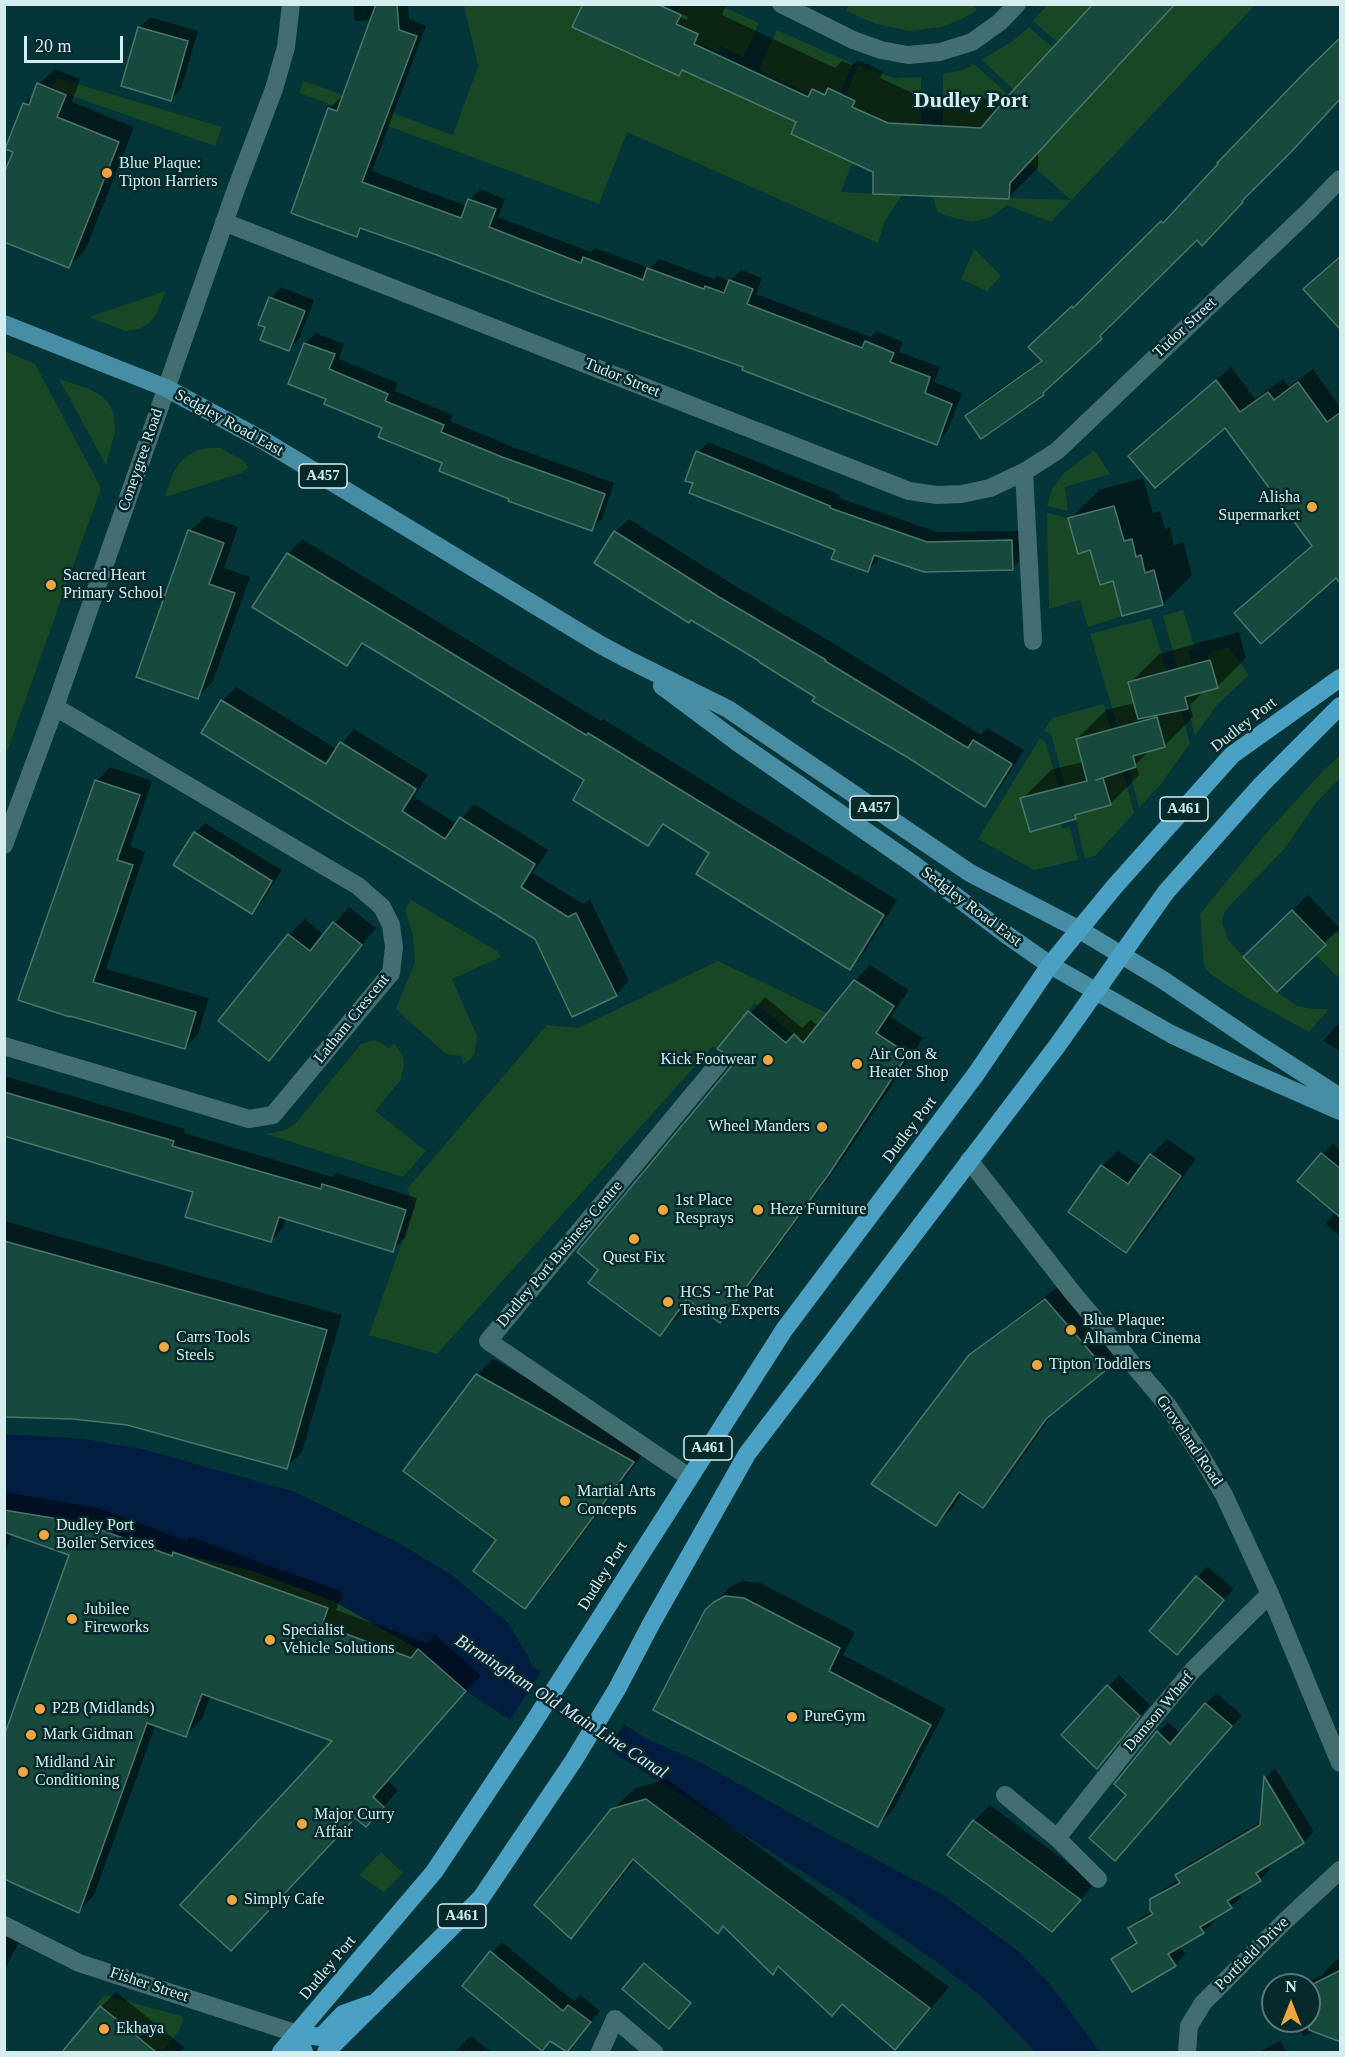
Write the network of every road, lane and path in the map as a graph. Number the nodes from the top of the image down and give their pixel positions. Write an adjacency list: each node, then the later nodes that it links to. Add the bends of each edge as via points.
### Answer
1 (291, 4): 5 (street, Coneygree Road, via 274,89)
2 (781, 4): 3 (street, via 853,40 908,55 940,52 972,42)
3 (1017, 4)
4 (1341, 179): 8 (street, Tudor Street, via 1057,451)
5 (224, 222): 7 (street, Coneygree Road); 8 (street, Tudor Street, via 909,491 962,494 990,488)
6 (4, 324): 7 (main road, Sedgley Road East / A457)
7 (166, 388): 10 (main road, Sedgley Road East / A457, via 266,442); 13 (street, Coneygree Road)
8 (1024, 472): 9 (street)
9 (1033, 641)
10 (627, 659): 15 (main road, Sedgley Road East / A457, via 728,709 970,873); 17 (main road, Sedgley Road East / A457)
11 (1341, 678): 15 (highway, Dudley Port / A461, via 1232,755)
12 (1341, 706): 16 (highway, A461, via 1262,784 1166,892)
13 (55, 707): 14 (street, Coneygree Road); 19 (street, Latham Crescent, via 358,886 382,907 391,925 391,973 273,1115 249,1119)
14 (4, 845)
15 (1080, 930): 16 (main road, Sedgley Road East / A457); 17 (highway, Dudley Port / A461)
16 (1122, 956): 18 (highway, A461); 21 (main road, Sedgley Road East / A457)
17 (1050, 965): 18 (main road, Sedgley Road East / A457); 24 (highway, Dudley Port / A461, via 976,1074 784,1330)
18 (1097, 990): 22 (main road, Sedgley Road East / A457, via 1171,1034); 23 (highway, A461)
19 (4, 1046)
20 (719, 1063): 24 (street, Dudley Port Business Centre, via 488,1341)
21 (1341, 1097)
22 (1341, 1111)
23 (969, 1160): 25 (street, Groveland Road, via 1168,1406 1224,1495); 32 (highway, A461, via 747,1454 617,1689 481,1898)
24 (689, 1477): 33 (highway, Dudley Port / A461, via 434,1872)
25 (1270, 1594): 26 (street, Groveland Road); 28 (street, Damson Wharf, via 1193,1670)
26 (1341, 1763)
27 (1005, 1795): 28 (street)
28 (1057, 1838): 30 (street)
29 (1341, 1870): 39 (street, Portfield Drive, via 1203,2003 1190,2026)
30 (1098, 1879)
31 (4, 1925): 33 (street, Fisher Street, via 79,1963)
32 (375, 2003): 33 (highway, via 343,2014 321,2037); 36 (highway, A461)
33 (298, 2034): 34 (highway, Dudley Port / A461); 35 (highway)
34 (281, 2052)
35 (304, 2052)
36 (326, 2052)
37 (600, 2052): 38 (street, via 615,2019)
38 (654, 2052)
39 (1188, 2052)

